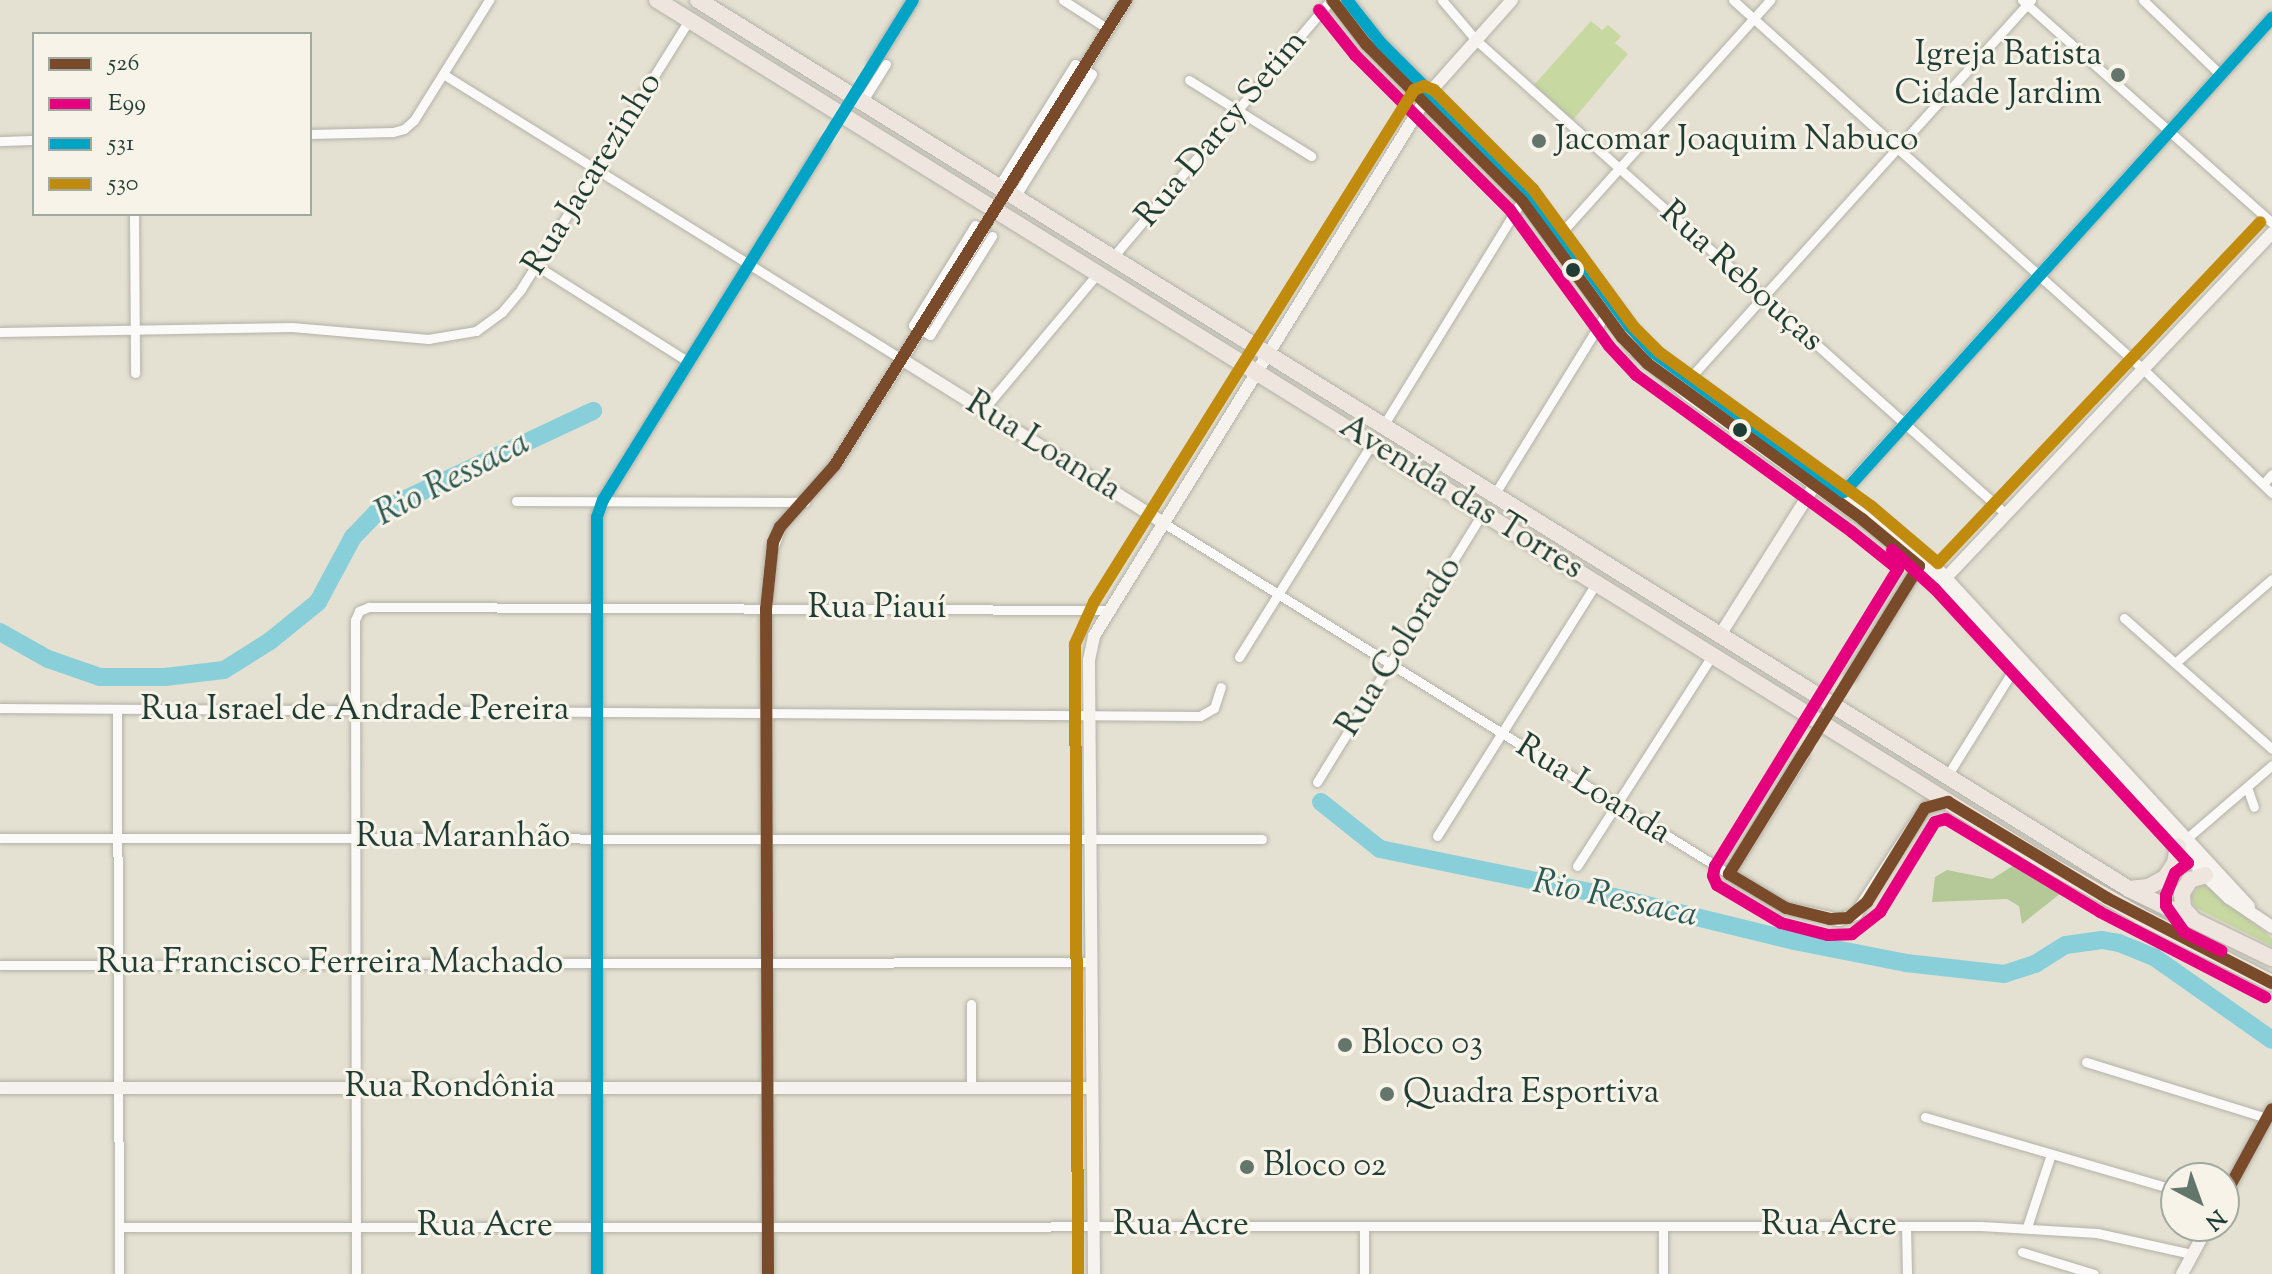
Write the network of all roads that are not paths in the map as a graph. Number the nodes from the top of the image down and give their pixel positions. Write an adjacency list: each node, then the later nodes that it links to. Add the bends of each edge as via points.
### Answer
1 (489, 0): 22 (street)
2 (657, 0): 17 (highway, Avenida das Torres)
3 (913, 0): 20 (main road)
4 (1063, 0): 18 (street)
5 (1126, 0): 18 (main road)
6 (1331, 0): 25 (main road, via 1355,33); 27 (street, Rua Darcy Setim)
7 (1347, 0): 25 (main road)
8 (1442, 0): 19 (street, Rua Rebouças)
9 (1512, 0): 19 (main road)
10 (1733, 0): 15 (street)
11 (1770, 0): 15 (street)
12 (2143, 0): 23 (street)
13 (700, 1): 26 (highway, Avenida das Torres)
14 (2027, 1): 28 (street); 33 (street)
15 (1753, 18): 33 (street); 35 (street)
16 (2272, 18): 23 (main road)
17 (689, 20): 36 (street, Rua Jacarezinho); 49 (highway, Avenida das Torres)
18 (1108, 29): 21 (main road)
19 (1476, 40): 25 (main road); 35 (street, Rua Rebouças)
20 (880, 63): 26 (street)
21 (1084, 69): 37 (main road); 38 (street, via 1075,64); 39 (street, via 1092,74)
22 (443, 74): 29 (street, via 404,129); 36 (street, Rua Loanda)
23 (2221, 75): 28 (main road)
24 (1189, 80): 27 (street)
25 (1427, 97): 40 (main road); 44 (main road, via 1531,193); 55 (main road)
26 (862, 102): 38 (highway, Avenida das Torres)
27 (1237, 110): 34 (street); 46 (street, Rua Darcy Setim)
28 (2169, 132): 42 (street); 50 (main road)
29 (312, 134)
30 (32, 140): 31 (street)
31 (0, 141)
32 (823, 145): 47 (main road)
33 (1897, 148): 50 (street); 51 (street)
34 (1311, 156)
35 (1620, 168): 44 (street); 51 (street, Rua Rebouças)
36 (597, 169): 47 (street, Rua Loanda); 48 (street, Rua Jacarezinho)
37 (1021, 169)
38 (998, 187): 39 (highway, Avenida das Torres)
39 (1015, 197): 46 (highway, Avenida das Torres)
40 (1522, 200): 52 (main road); 64 (street)
41 (134, 216): 53 (street)
42 (2272, 223)
43 (984, 231): 56 (main road)
44 (1562, 232): 61 (main road, via 1629,326)
45 (2272, 233): 58 (main road)
46 (1112, 258): 55 (highway, Avenida das Torres)
47 (750, 264): 56 (street, Rua Loanda); 57 (main road)
48 (537, 266): 53 (street, Rua Jacarezinho, via 490,322 462,336 428,339 292,327); 57 (street)
49 (1098, 273): 59 (highway, Avenida das Torres); 62 (street)
50 (2039, 276): 58 (street); 63 (main road)
51 (1763, 297): 61 (street); 63 (street, Rua Rebouças)
52 (1606, 314): 68 (main road, via 1663,376); 70 (street)
53 (134, 330): 54 (street); 60 (street)
54 (0, 332)
55 (1267, 354): 59 (main road); 64 (highway, Avenida das Torres)
56 (903, 360): 62 (main road, Rua Loanda); 74 (main road)
57 (689, 362): 72 (main road)
58 (2143, 369): 67 (street); 76 (main road)
59 (1256, 371): 65 (highway, Avenida das Torres); 77 (main road)
60 (135, 373)
61 (1688, 380): 71 (main road)
62 (983, 410): 77 (main road, Rua Loanda)
63 (1905, 424): 71 (main road); 76 (street, Rua Rebouças)
64 (1383, 426): 70 (highway, Avenida das Torres)
65 (1372, 443): 75 (highway, Avenida das Torres); 82 (street)
66 (2272, 474): 67 (street)
67 (2264, 483): 69 (street)
68 (1815, 485): 71 (main road); 87 (main road)
69 (2272, 493)
70 (1494, 495): 87 (highway, Avenida das Torres)
71 (1840, 496): 78 (main road); 81 (main road, via 1902,537)
72 (603, 500): 73 (street); 74 (street); 83 (main road, via 596,525)
73 (516, 501)
74 (805, 502): 84 (main road, via 773,542)
75 (1484, 512): 80 (highway, Avenida das Torres); 90 (street, Rua Colorado)
76 (2006, 514): 81 (main road)
77 (1162, 522): 82 (street, Rua Loanda); 85 (main road)
78 (1919, 566): 81 (main road); 93 (main road)
79 (2272, 579): 91 (street)
80 (1597, 582): 88 (highway, Avenida das Torres); 101 (street)
81 (1943, 582): 92 (main road); 119 (main road)
82 (1278, 594): 89 (street); 90 (street, Rua Loanda)
83 (596, 608): 84 (street, Rua Piauí); 97 (street, Rua Piauí, via 359,611); 98 (main road)
84 (766, 609): 85 (street, Rua Piauí); 99 (main road)
85 (1108, 610): 100 (main road, via 1090,649)
86 (2124, 618): 91 (street)
87 (1720, 635): 105 (highway, Avenida das Torres)
88 (1713, 654): 108 (highway, Avenida das Torres); 109 (street)
89 (1239, 657)
90 (1390, 663): 101 (street, Rua Loanda); 106 (street, Rua Colorado)
91 (2175, 663): 102 (street)
92 (2015, 667): 105 (street); 119 (main road)
93 (1851, 676)
94 (1221, 687): 100 (street, Rua Israel de Andrade Pereira, via 1214,708 1200,716)
95 (0, 708): 96 (street, Rua Israel de Andrade Pereira)
96 (117, 709): 97 (street, Rua Israel de Andrade Pereira); 113 (street)
97 (355, 711): 98 (street, Rua Israel de Andrade Pereira); 114 (street)
98 (596, 712): 99 (street, Rua Israel de Andrade Pereira); 115 (main road)
99 (767, 714): 100 (street, Rua Israel de Andrade Pereira); 116 (main road)
100 (1089, 716): 117 (main road)
101 (1502, 733): 109 (street, Rua Loanda); 111 (street)
102 (2272, 749)
103 (1803, 755): 122 (main road)
104 (2272, 765): 107 (street)
105 (1947, 776): 123 (highway, Avenida das Torres)
106 (1317, 782)
107 (2247, 787): 110 (street); 119 (street)
108 (1948, 802): 122 (main road, Rua Loanda, via 1925,808 1856,914 1839,920 1786,908); 133 (highway, Avenida das Torres, via 2107,898)
109 (1616, 804): 120 (street); 122 (street, Rua Loanda)
110 (2254, 807)
111 (1437, 836)
112 (0, 838): 113 (street, Rua Maranhão)
113 (118, 838): 114 (street, Rua Maranhão); 132 (street)
114 (355, 838): 115 (street, Rua Maranhão); 129 (street)
115 (596, 838): 116 (street, Rua Maranhão); 130 (main road)
116 (767, 839): 117 (street, Rua Maranhão); 128 (main road)
117 (1090, 839): 118 (street, Rua Maranhão); 127 (main road)
118 (1262, 839)
119 (2182, 842): 121 (main road); 123 (highway, via 2165,878)
120 (1577, 866)
121 (2209, 871): 124 (highway, via 2190,880 2182,893 2183,908); 125 (main road, via 2229,898)
122 (1729, 874)
123 (2129, 889): 124 (highway, Avenida das Torres)
124 (2194, 919): 126 (highway, Avenida das Torres)
125 (2272, 927)
126 (2272, 958)
127 (1091, 962): 128 (street, Rua Francisco Ferreira Machado); 142 (main road)
128 (767, 963): 130 (street, Rua Francisco Ferreira Machado); 140 (main road)
129 (355, 964): 130 (street, Rua Francisco Ferreira Machado); 132 (street, Rua Francisco Ferreira Machado); 138 (street)
130 (596, 964): 139 (main road)
131 (0, 965): 132 (street, Rua Francisco Ferreira Machado)
132 (118, 965): 137 (street)
133 (2272, 983)
134 (971, 1004): 141 (street)
135 (2086, 1062): 143 (street)
136 (0, 1088): 137 (main road, Rua Rondônia)
137 (119, 1088): 138 (main road, Rua Rondônia); 151 (street)
138 (356, 1088): 139 (main road, Rua Rondônia); 152 (street)
139 (596, 1088): 140 (main road, Rua Rondônia); 153 (main road)
140 (768, 1088): 141 (main road, Rua Rondônia); 154 (main road)
141 (971, 1088): 142 (main road, Rua Rondônia)
142 (1092, 1088): 155 (main road)
143 (2270, 1114): 146 (main road)
144 (1925, 1117): 145 (street)
145 (2051, 1154): 147 (street); 156 (street)
146 (2240, 1168)
147 (2160, 1185)
148 (1364, 1226): 149 (street, Rua Acre); 155 (street, Rua Acre); 165 (street)
149 (1663, 1226): 150 (street, Rua Acre); 166 (street)
150 (1906, 1226): 156 (street, Rua Acre); 167 (street)
151 (119, 1227): 152 (street, Rua Acre); 160 (street)
152 (356, 1227): 153 (street, Rua Acre); 161 (street)
153 (597, 1227): 154 (street, Rua Acre); 162 (main road)
154 (768, 1227): 155 (street, Rua Acre); 163 (main road)
155 (1093, 1227): 164 (main road)
156 (2027, 1227): 159 (street, Rua Acre, via 2120,1237)
157 (2199, 1242): 159 (main road)
158 (2022, 1252): 168 (street)
159 (2192, 1254): 169 (main road)
160 (119, 1274)
161 (356, 1274)
162 (597, 1274)
163 (768, 1274)
164 (1094, 1274)
165 (1364, 1274)
166 (1663, 1274)
167 (1907, 1274)
168 (2094, 1274)
169 (2182, 1274)

